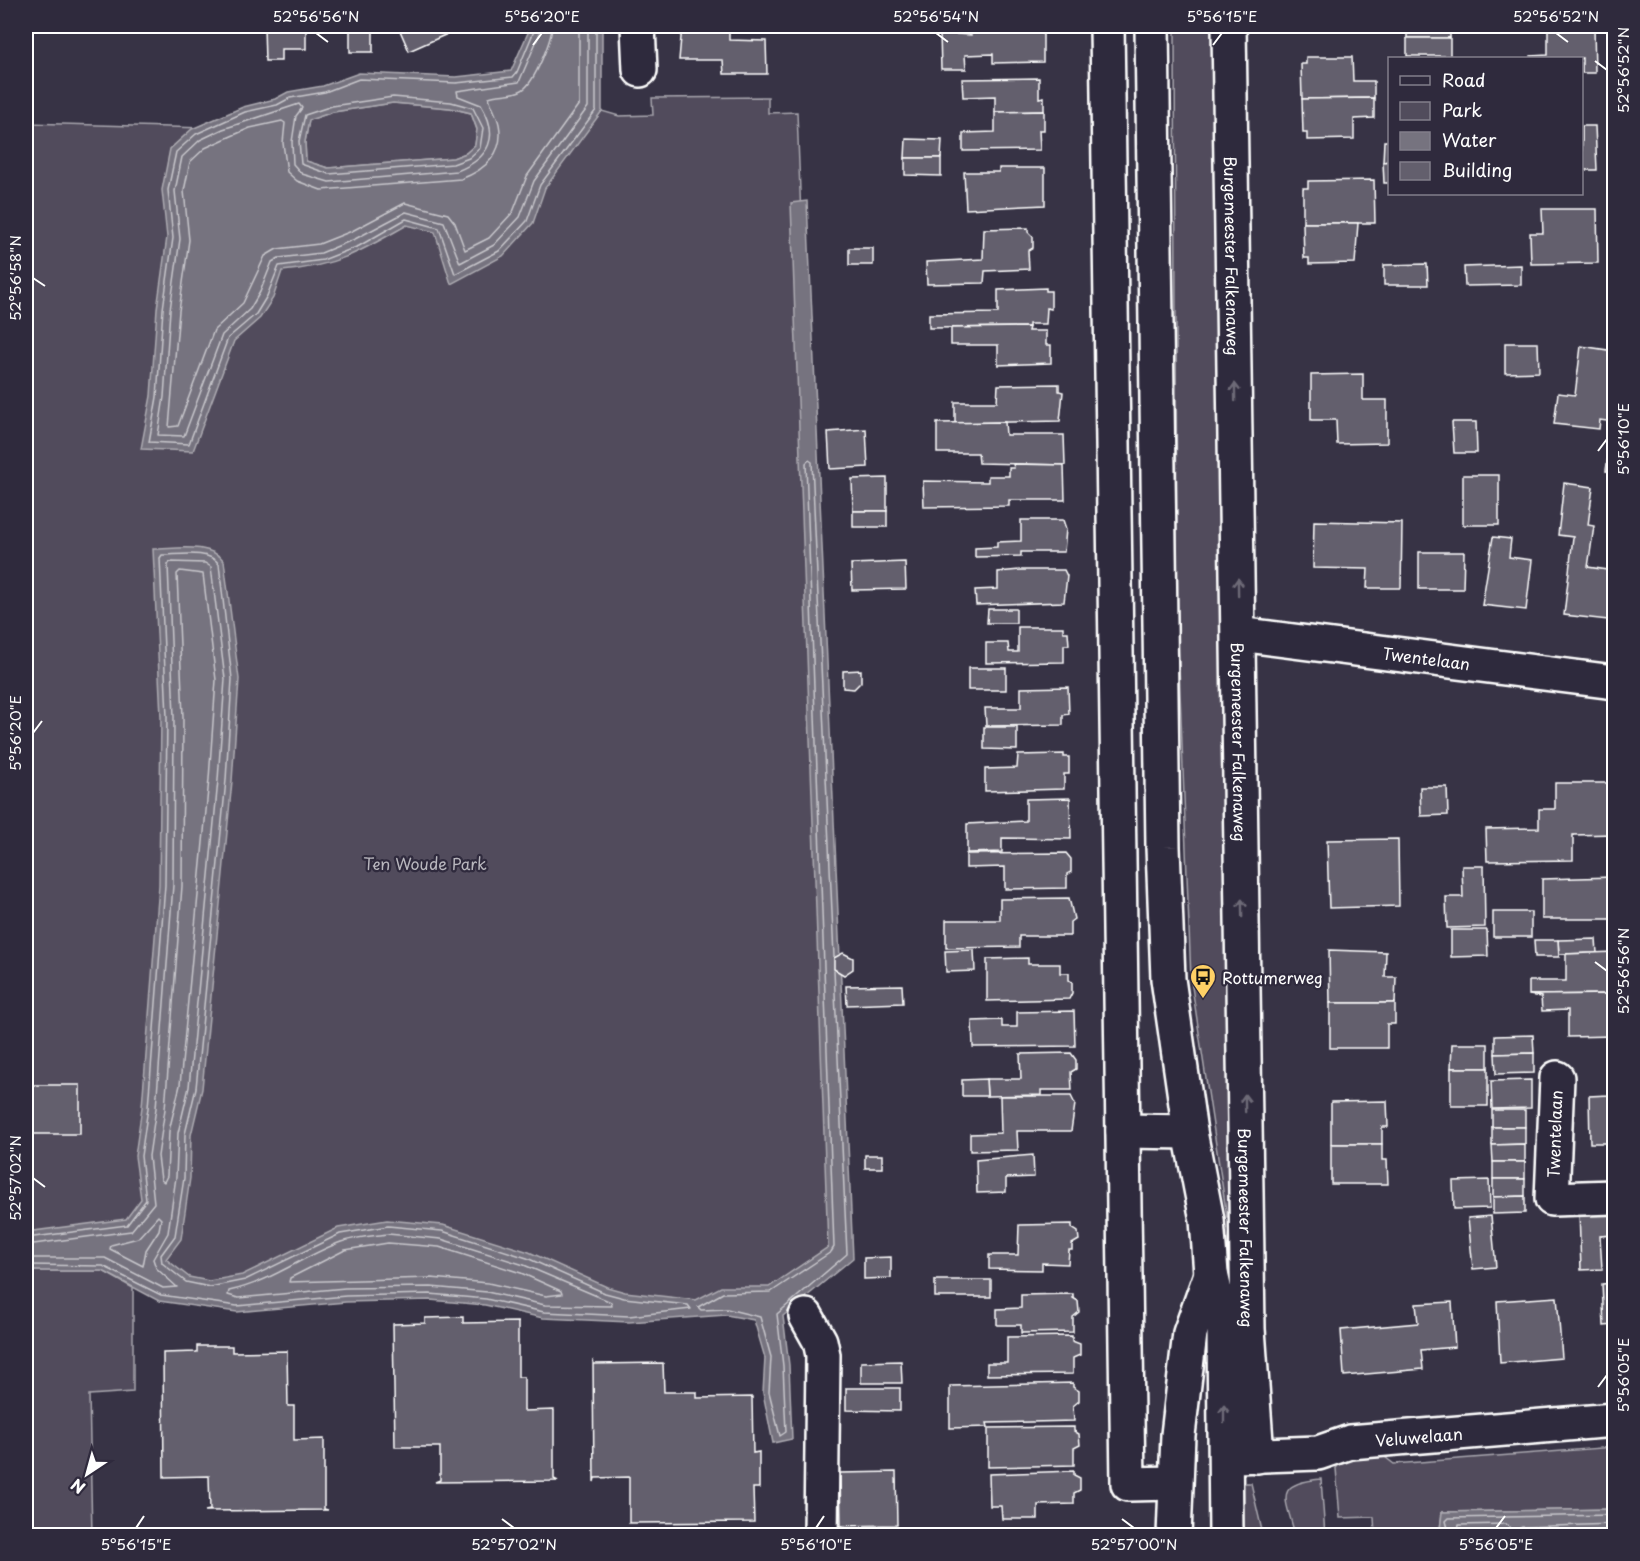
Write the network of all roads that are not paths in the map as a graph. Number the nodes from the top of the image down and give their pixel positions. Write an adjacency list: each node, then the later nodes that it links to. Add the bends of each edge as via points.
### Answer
1 (638, 26): 5 (street)
2 (1107, 26): 9 (street)
3 (1152, 26): 10 (street, Burgemeester Falkenaweg, via 1163,847 1168,979)
4 (1229, 26): 6 (street, Burgemeester Falkenaweg, one-way to 4)
5 (639, 70)
6 (1239, 634): 7 (street, Twentelaan); 15 (street, Burgemeester Falkenaweg, one-way to 6, via 1248,1329)
7 (1614, 682)
8 (1557, 1078): 11 (street, Twentelaan, via 1552,1199)
9 (1123, 1131): 10 (street); 17 (street, via 1128,1484)
10 (1190, 1132): 12 (street, Burgemeester Falkenaweg, via 1207,1220)
11 (1614, 1197)
12 (1212, 1274): 16 (street, Burgemeester Falkenaweg, one-way to 12, via 1224,1330); 17 (street, Burgemeester Falkenaweg, via 1190,1332)
13 (806, 1316): 18 (street, via 823,1355)
14 (1614, 1420): 15 (street, Veluwelaan, via 1350,1442 1318,1453)
15 (1257, 1456): 16 (street, Veluwelaan)
16 (1224, 1457): 20 (street, Burgemeester Falkenaweg)
17 (1175, 1483): 19 (street, Burgemeester Falkenaweg)
18 (821, 1536)
19 (1174, 1536)
20 (1226, 1536)

